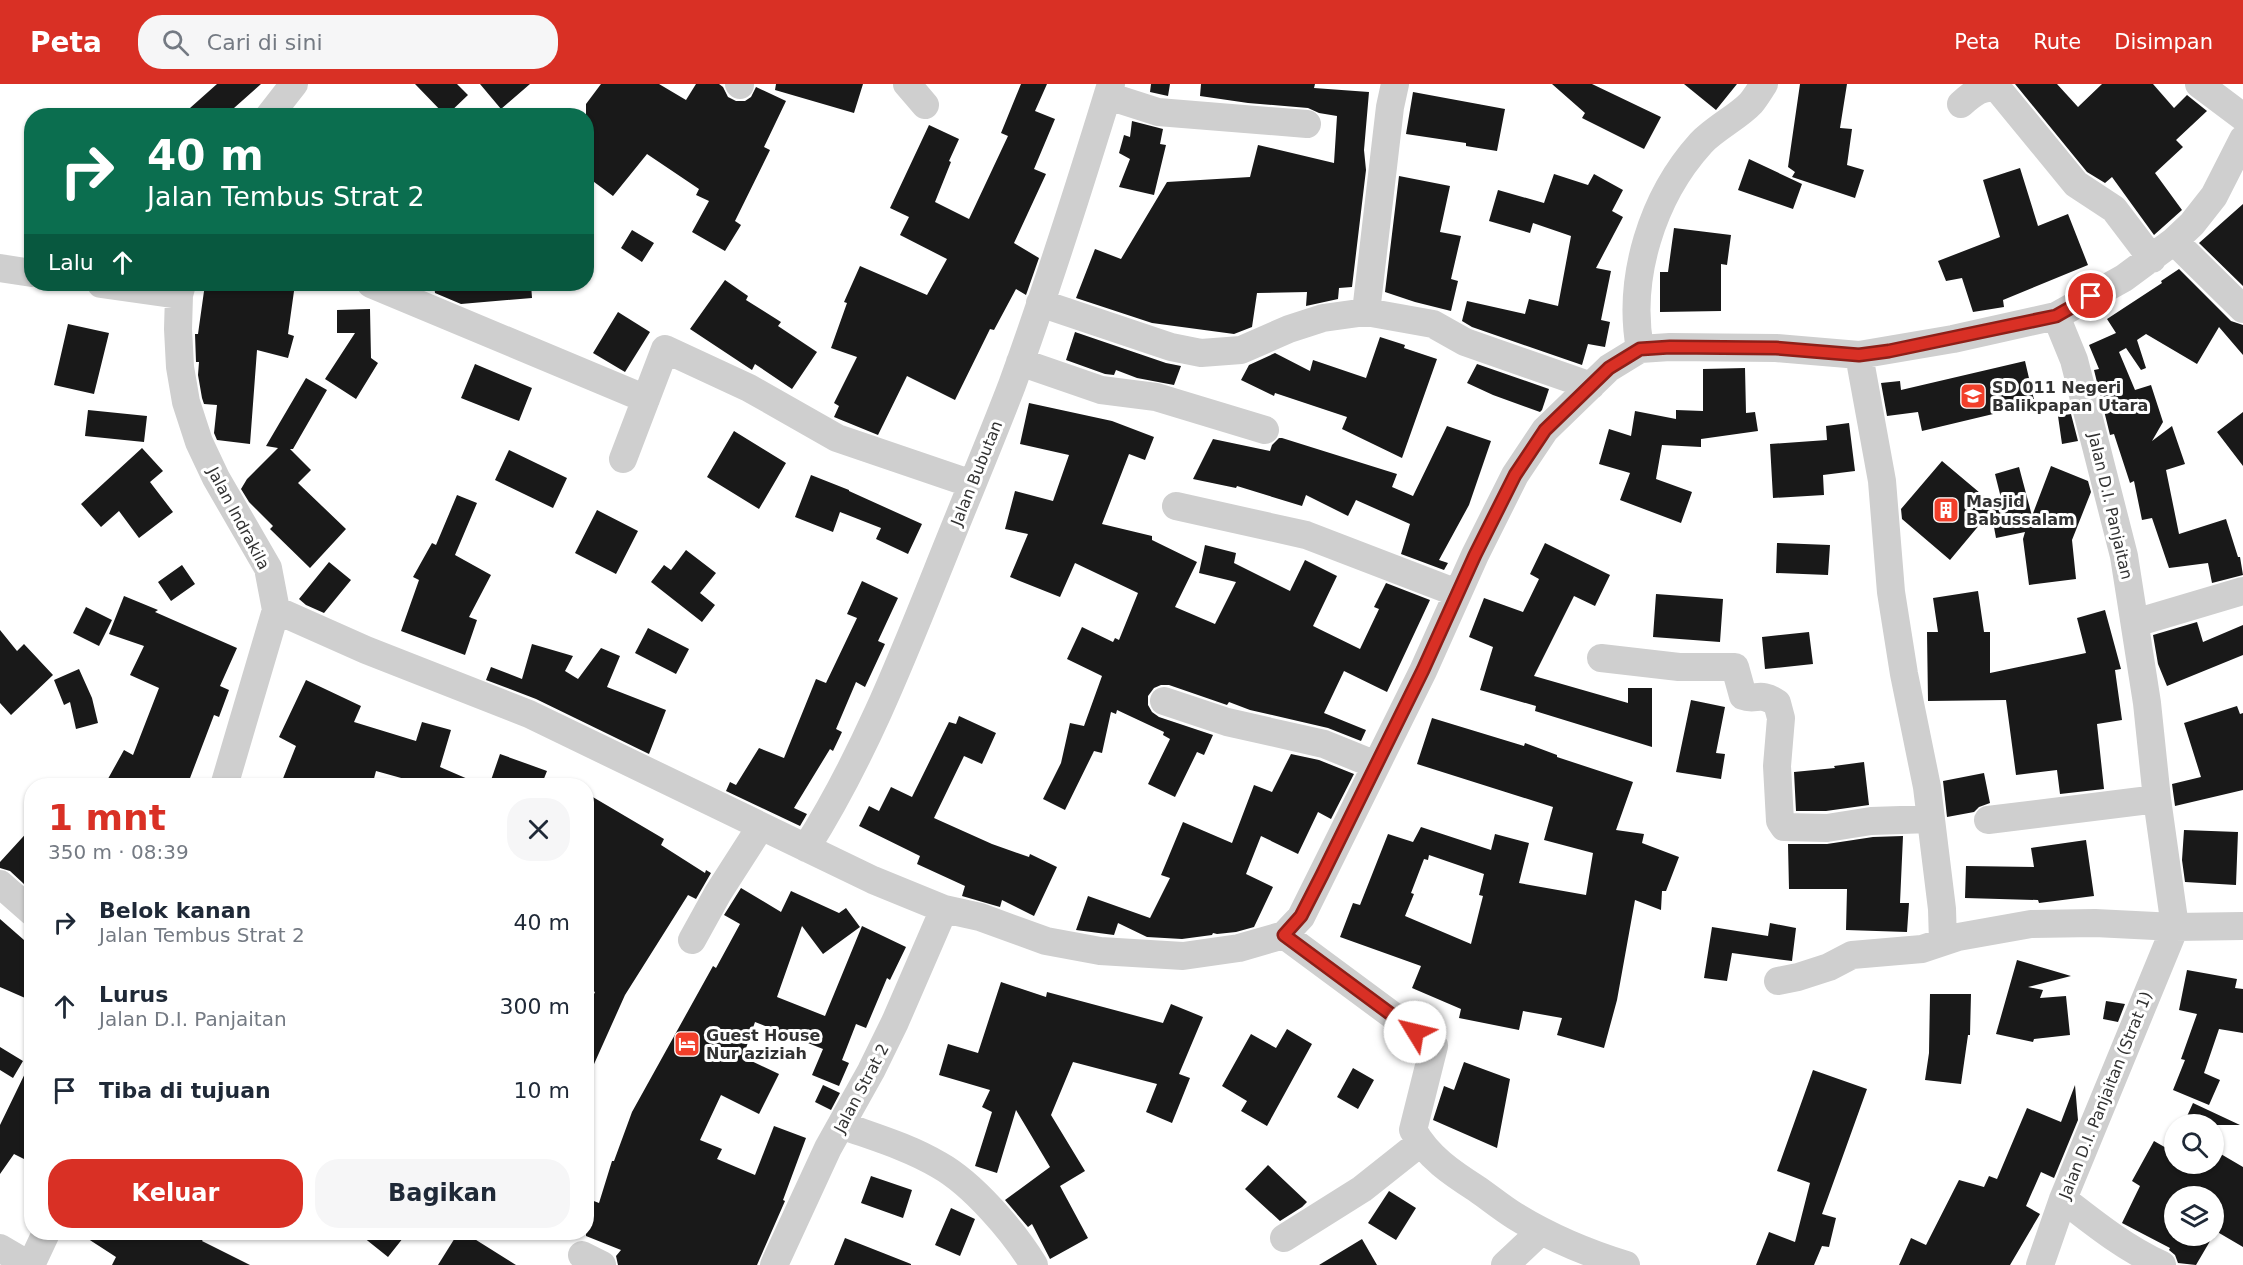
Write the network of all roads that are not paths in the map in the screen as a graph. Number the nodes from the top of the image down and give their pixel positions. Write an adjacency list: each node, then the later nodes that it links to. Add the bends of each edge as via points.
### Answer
1 (294, 84): 7 (street)
2 (1395, 84): 18 (street)
3 (1764, 84): 20 (street, via 1750,104 1702,141 1667,191 1649,232 1642,266 1636,306)
4 (2199, 84): 9 (street)
5 (1109, 90): 8 (street, via 1158,112); 16 (street, Jalan Bubutan)
6 (1961, 104): 11 (street, via 1985,87 1998,88 2076,184 2114,209)
7 (275, 108)
8 (1308, 124)
9 (2242, 137): 10 (street, via 2214,196)
10 (2174, 241): 11 (street); 17 (street)
11 (2151, 259): 19 (street)
12 (0, 268): 13 (street)
13 (24, 272)
14 (180, 291): 31 (street, Jalan Indrakila, via 180,367 186,402 216,478 268,568)
15 (388, 291): 24 (street)
16 (1041, 303): 18 (street, via 1171,346 1201,352 1241,350 1323,318); 22 (street, Jalan Bubutan)
17 (2243, 309)
18 (1366, 312): 23 (street, via 1433,324 1465,342)
19 (2056, 316): 21 (street); 32 (street, Jalan D.I. Panjaitan, via 2074,360 2115,515)
20 (1640, 349): 21 (street, via 1776,348); 23 (street, via 1609,368)
21 (1859, 355): 38 (street, via 1882,481 1891,592)
22 (1020, 362): 25 (street, via 1101,390 1156,397); 27 (street, Jalan Bubutan)
23 (1591, 386): 30 (street, via 1545,430 1515,475)
24 (646, 399): 26 (street); 27 (street, via 665,349 749,388 837,438)
25 (1265, 430)
26 (623, 459)
27 (972, 484): 41 (street, Jalan Bubutan, via 854,767)
28 (1176, 506): 30 (street, via 1306,535)
29 (2243, 591): 32 (street)
30 (1457, 593): 35 (street)
31 (276, 610): 36 (street, Jalan Indrakila); 40 (street, via 529,714)
32 (2135, 623): 37 (street, Jalan D.I. Panjaitan)
33 (1601, 658): 38 (street, via 1679,667 1735,667 1743,696 1763,696 1777,703 1781,718 1777,777 1780,821 1784,827 1827,828 1871,821)
34 (1164, 700): 35 (street, via 1227,722 1324,744)
35 (1376, 765): 47 (street, via 1301,916)
36 (226, 778)
37 (2157, 799): 39 (street); 46 (street, Jalan D.I. Panjaitan)
38 (1931, 819): 49 (street)
39 (1988, 820)
40 (761, 826): 41 (street); 48 (street)
41 (806, 848): 44 (street)
42 (0, 884): 43 (street)
43 (24, 905)
44 (944, 909): 47 (street, via 980,917 1046,941 1100,951 1183,956 1239,948); 51 (street, Jalan Strat 2, via 891,1032)
45 (2243, 926): 46 (street)
46 (2175, 927): 49 (street, via 2031,924); 53 (street, Jalan D.I. Panjaitan (Strat 1))
47 (1284, 935): 52 (street, via 1434,1046 1413,1130)
48 (692, 940)
49 (1943, 942): 50 (street, via 1922,949 1852,955 1828,967)
50 (1778, 981)
51 (841, 1125): 60 (street, Jalan Strat 2); 61 (street, via 942,1166 1007,1226)
52 (1428, 1152): 54 (street, via 1459,1179); 55 (street)
53 (2063, 1199): 64 (street, Jalan D.I. Panjaitan (Strat 1)); 65 (street, via 2108,1234)
54 (1540, 1231): 58 (street); 62 (street)
55 (1284, 1238)
56 (42, 1240): 59 (street)
57 (0, 1248): 59 (street)
58 (1594, 1261): 63 (street)
59 (30, 1265)
60 (774, 1265)
61 (1034, 1265)
62 (1504, 1265)
63 (1626, 1265)
64 (2040, 1265)
65 (2162, 1265)

